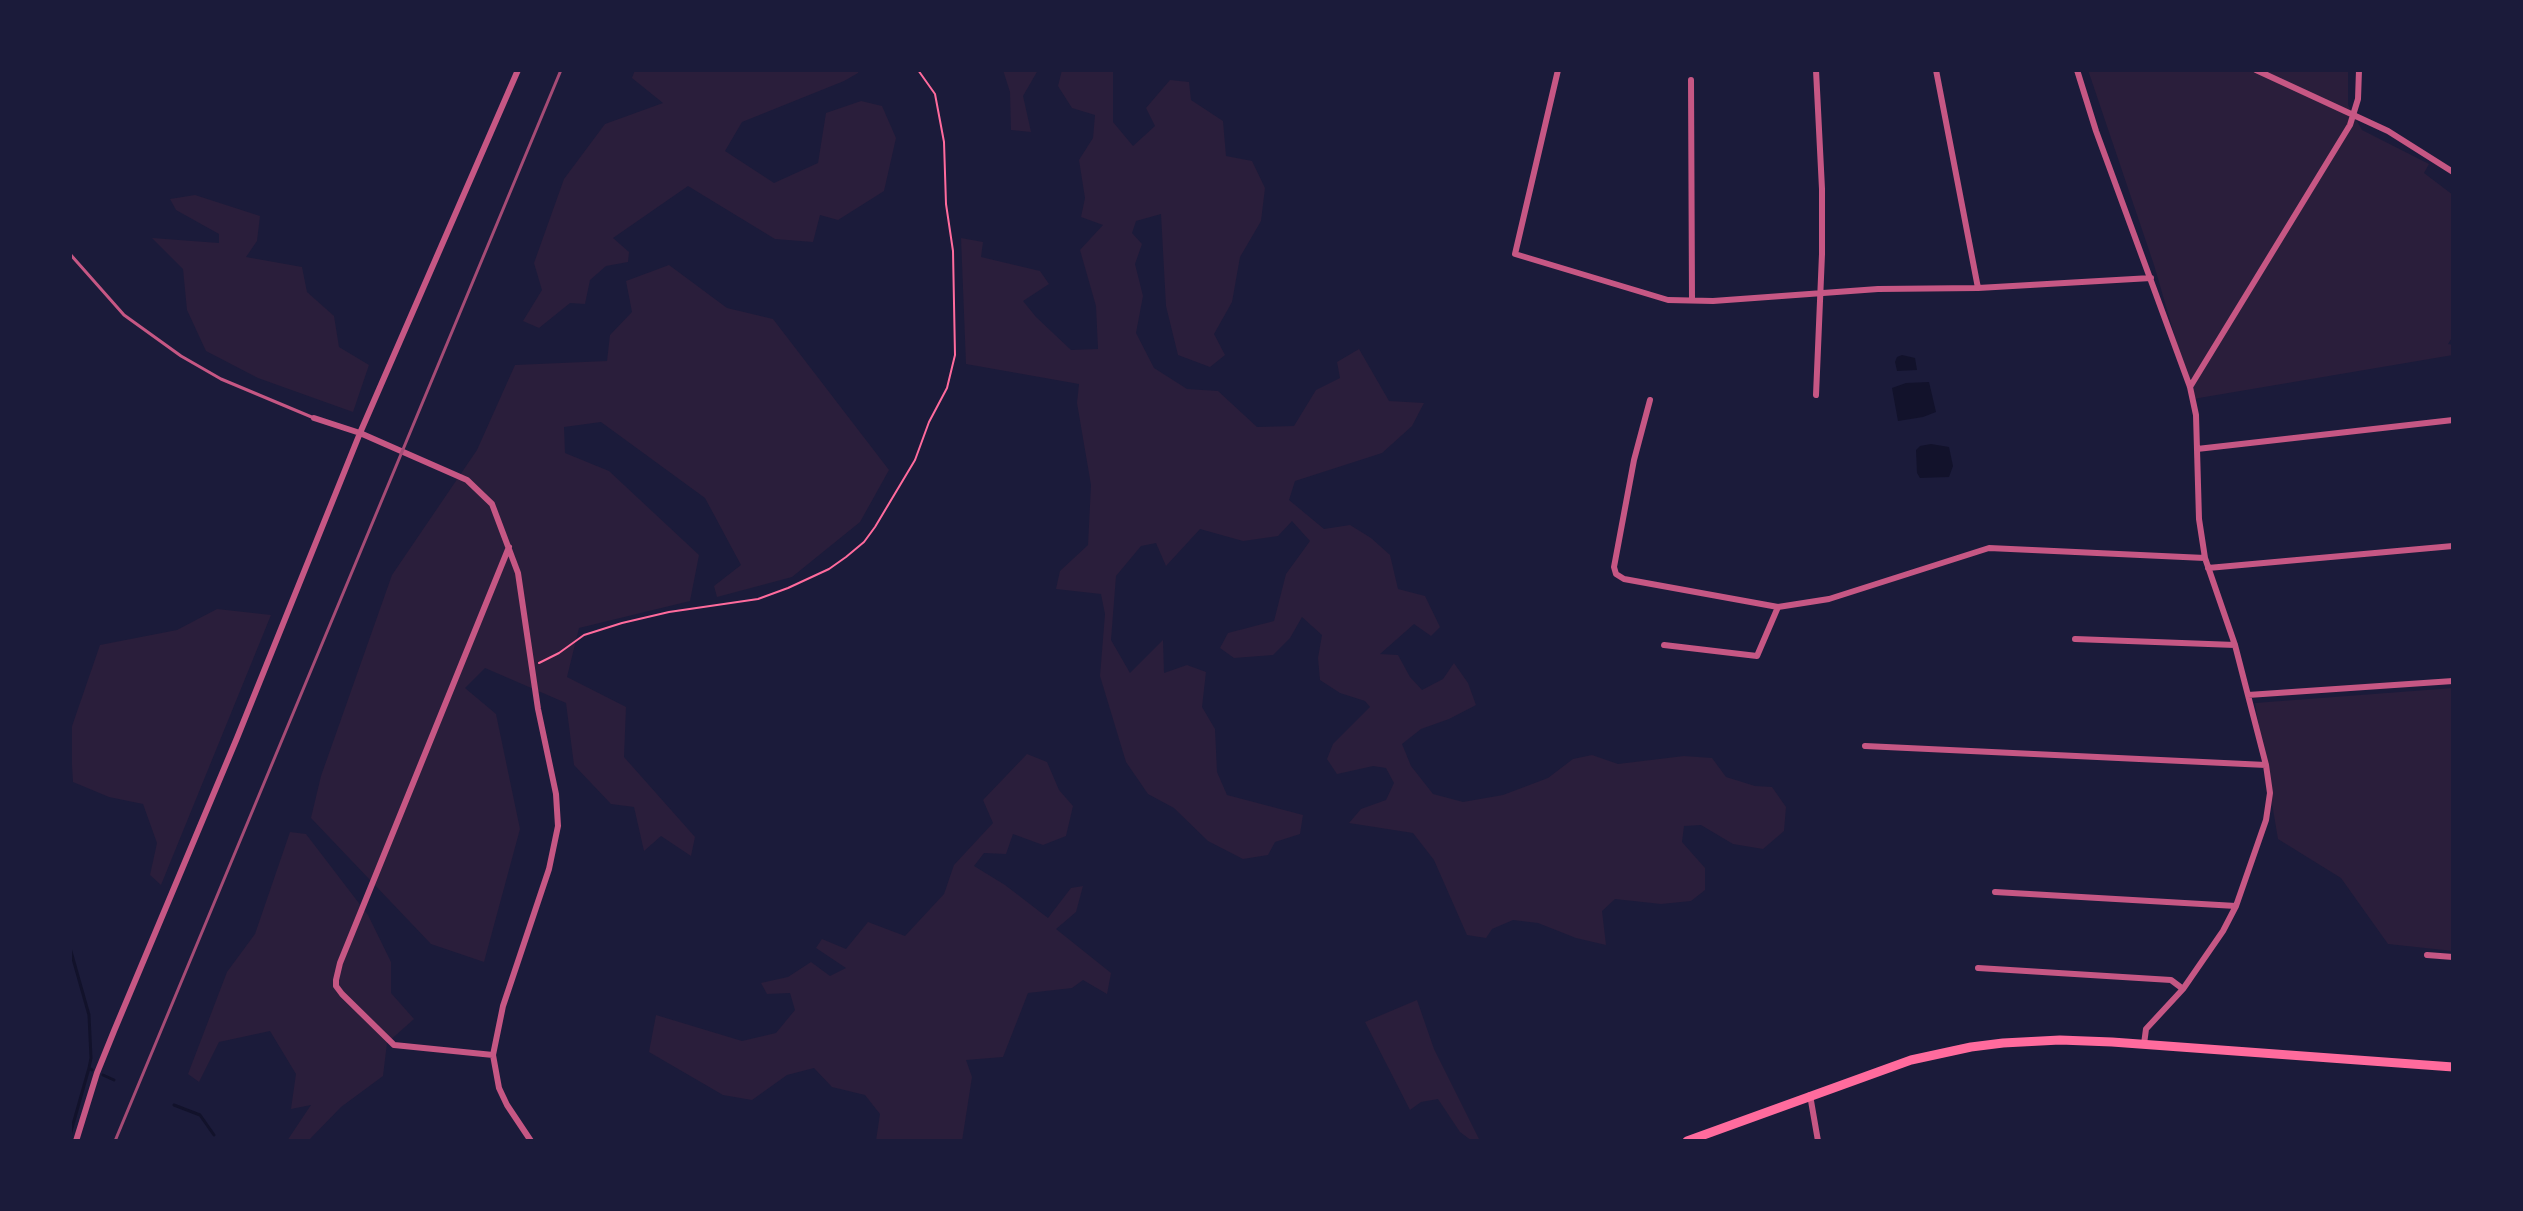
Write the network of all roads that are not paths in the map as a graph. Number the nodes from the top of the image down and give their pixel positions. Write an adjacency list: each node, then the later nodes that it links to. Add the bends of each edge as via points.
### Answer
1 (518, 70): 21 (street)
2 (1558, 70): 15 (street, via 1515,254 1668,300)
3 (1816, 70): 14 (street)
4 (1936, 70): 13 (street)
5 (2077, 70): 12 (street)
6 (2256, 70): 9 (street)
7 (2359, 70): 9 (street)
8 (1691, 80): 15 (street)
9 (2355, 114): 10 (street); 16 (street)
10 (2453, 172)
11 (70, 254): 19 (lane, via 124,315 181,356)
12 (2151, 278): 13 (street); 16 (street)
13 (1978, 288): 14 (street)
14 (1822, 293): 15 (street); 17 (street)
15 (1692, 300)
16 (2190, 387): 22 (street)
17 (1816, 395)
18 (1650, 400): 27 (street, via 1634,460 1616,574)
19 (314, 418): 21 (street)
20 (2453, 420): 22 (street)
21 (360, 433): 24 (street, via 467,480 492,504); 45 (street, via 97,1073)
22 (2197, 449): 25 (street)
23 (2453, 546): 26 (street)
24 (509, 547): 42 (street, via 518,573 558,826); 42 (street, via 336,980 342,994 394,1045)
25 (2205, 558): 26 (street); 27 (street, via 1989,548 1829,599)
26 (2208, 568): 30 (street)
27 (1778, 607): 29 (street, via 1757,656)
28 (2075, 639): 30 (street)
29 (1664, 645)
30 (2235, 645): 32 (street)
31 (2453, 681): 32 (street)
32 (2248, 695): 34 (street)
33 (1865, 746): 34 (street)
34 (2266, 765): 36 (street, via 2266,820)
35 (1995, 892): 36 (street)
36 (2236, 906): 40 (street)
37 (2427, 955): 38 (street)
38 (2453, 957)
39 (1978, 968): 40 (street, via 2171,980)
40 (2183, 989): 41 (street, via 2146,1029)
41 (2144, 1044): 43 (main road); 44 (main road, via 2033,1040 1971,1047 1911,1060)
42 (493, 1055): 46 (street, via 499,1088)
43 (2453, 1067)
44 (1810, 1095): 47 (main road); 48 (street)
45 (76, 1141)
46 (531, 1141)
47 (1687, 1141)
48 (1818, 1141)

